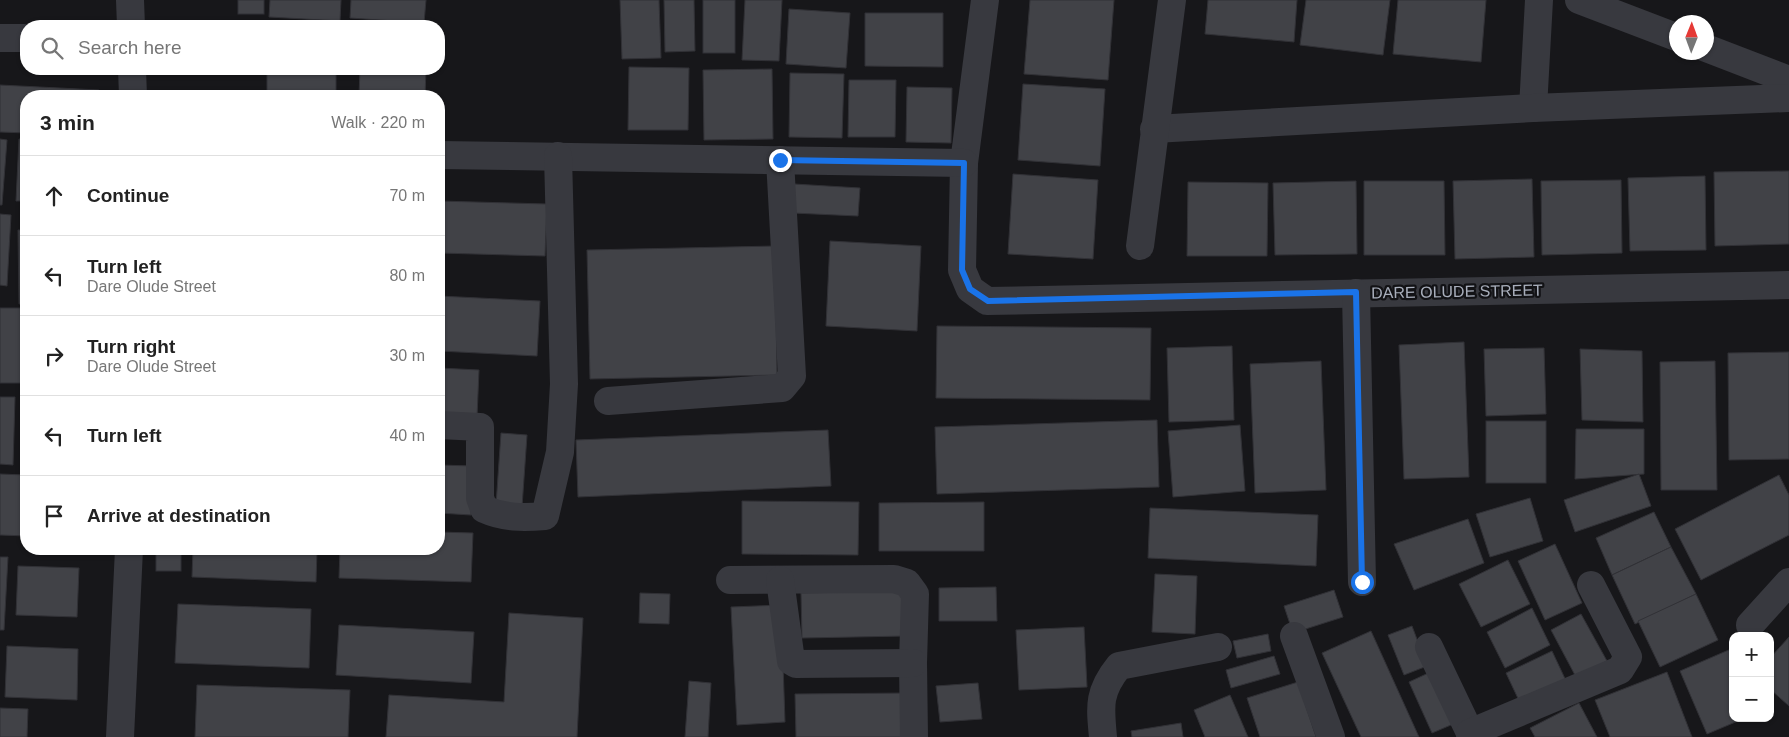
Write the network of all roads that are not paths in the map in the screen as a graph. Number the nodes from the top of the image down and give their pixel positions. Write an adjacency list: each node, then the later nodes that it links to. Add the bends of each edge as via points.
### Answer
1 (130, 0): 6 (street)
2 (985, 0): 18 (street, DARE OLUDE STREET)
3 (1172, 0): 14 (street)
4 (1539, 0): 13 (street)
5 (1578, 0): 7 (street)
6 (131, 20)
7 (1669, 34)
8 (1714, 51): 10 (street)
9 (132, 75): 11 (street)
10 (1789, 80)
11 (133, 90)
12 (1789, 98): 13 (street)
13 (1533, 108): 14 (street)
14 (1154, 129): 19 (street)
15 (445, 155): 16 (street)
16 (558, 156): 17 (street); 23 (street, via 564,384 560,452 546,516 513,518 484,509 480,498 480,426)
17 (780, 160): 18 (street); 22 (street, via 792,376 782,388)
18 (964, 163): 21 (street, DARE OLUDE STREET, via 962,270 970,289 988,301)
19 (1140, 246)
20 (1789, 285): 21 (street, DARE OLUDE STREET)
21 (1356, 292): 27 (street)
22 (608, 401)
23 (445, 425)
24 (129, 555): 36 (street)
25 (730, 580): 26 (street)
26 (780, 580): 34 (street, via 791,661 796,664); 34 (street, via 894,579 907,583 915,594)
27 (1362, 582)
28 (1789, 582): 30 (street)
29 (1591, 585): 35 (street, via 1628,657 1620,670)
30 (1750, 625)
31 (1294, 636): 39 (street)
32 (1218, 647): 38 (street, via 1119,666 1106,682 1101,709)
33 (1429, 647): 35 (street)
34 (913, 663): 37 (street)
35 (1471, 735)
36 (120, 737)
37 (914, 737)
38 (1103, 737)
39 (1331, 737)

